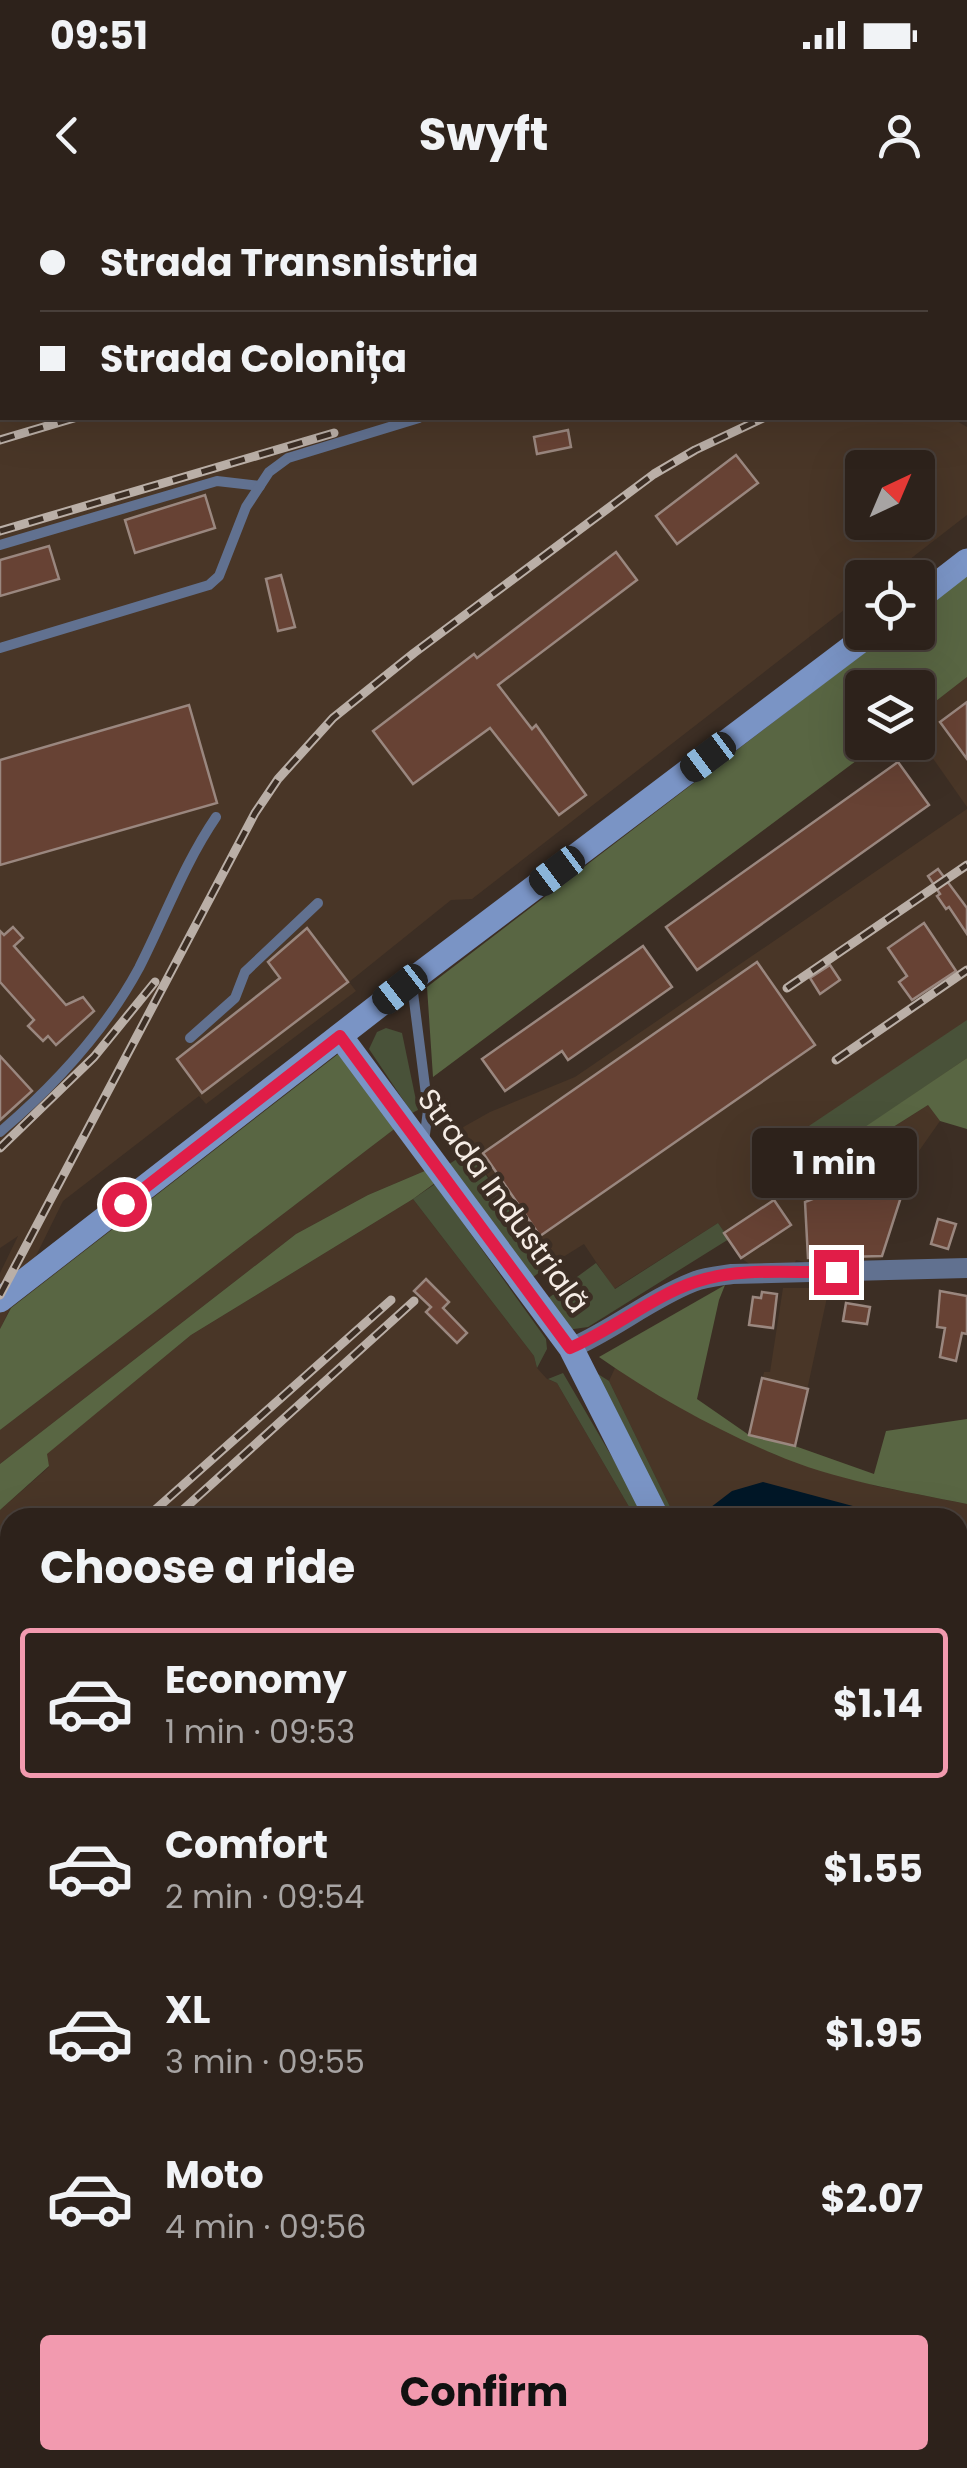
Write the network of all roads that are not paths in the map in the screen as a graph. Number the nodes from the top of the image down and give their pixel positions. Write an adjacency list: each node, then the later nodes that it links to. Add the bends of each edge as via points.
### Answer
1 (413, 420): 2 (lane, via 288,458)
2 (260, 486): 3 (lane, via 216,481); 6 (lane, via 219,576 209,584)
3 (0, 545)
4 (967, 561): 5 (street)
5 (935, 585)
6 (0, 648)
7 (848, 650): 10 (street)
8 (216, 817): 13 (lane, via 104,1023)
9 (318, 903): 12 (lane, via 245,972 235,998)
10 (411, 981): 11 (street); 14 (lane, via 428,1110)
11 (340, 1036): 14 (street, Strada Industrială); 16 (street)
12 (190, 1038)
13 (0, 1132)
14 (423, 1148): 17 (street, Strada Industrială)
15 (967, 1268): 17 (street, via 732,1274 692,1282)
16 (0, 1300)
17 (570, 1348): 18 (street, Strada Industrială)
18 (653, 1508)

